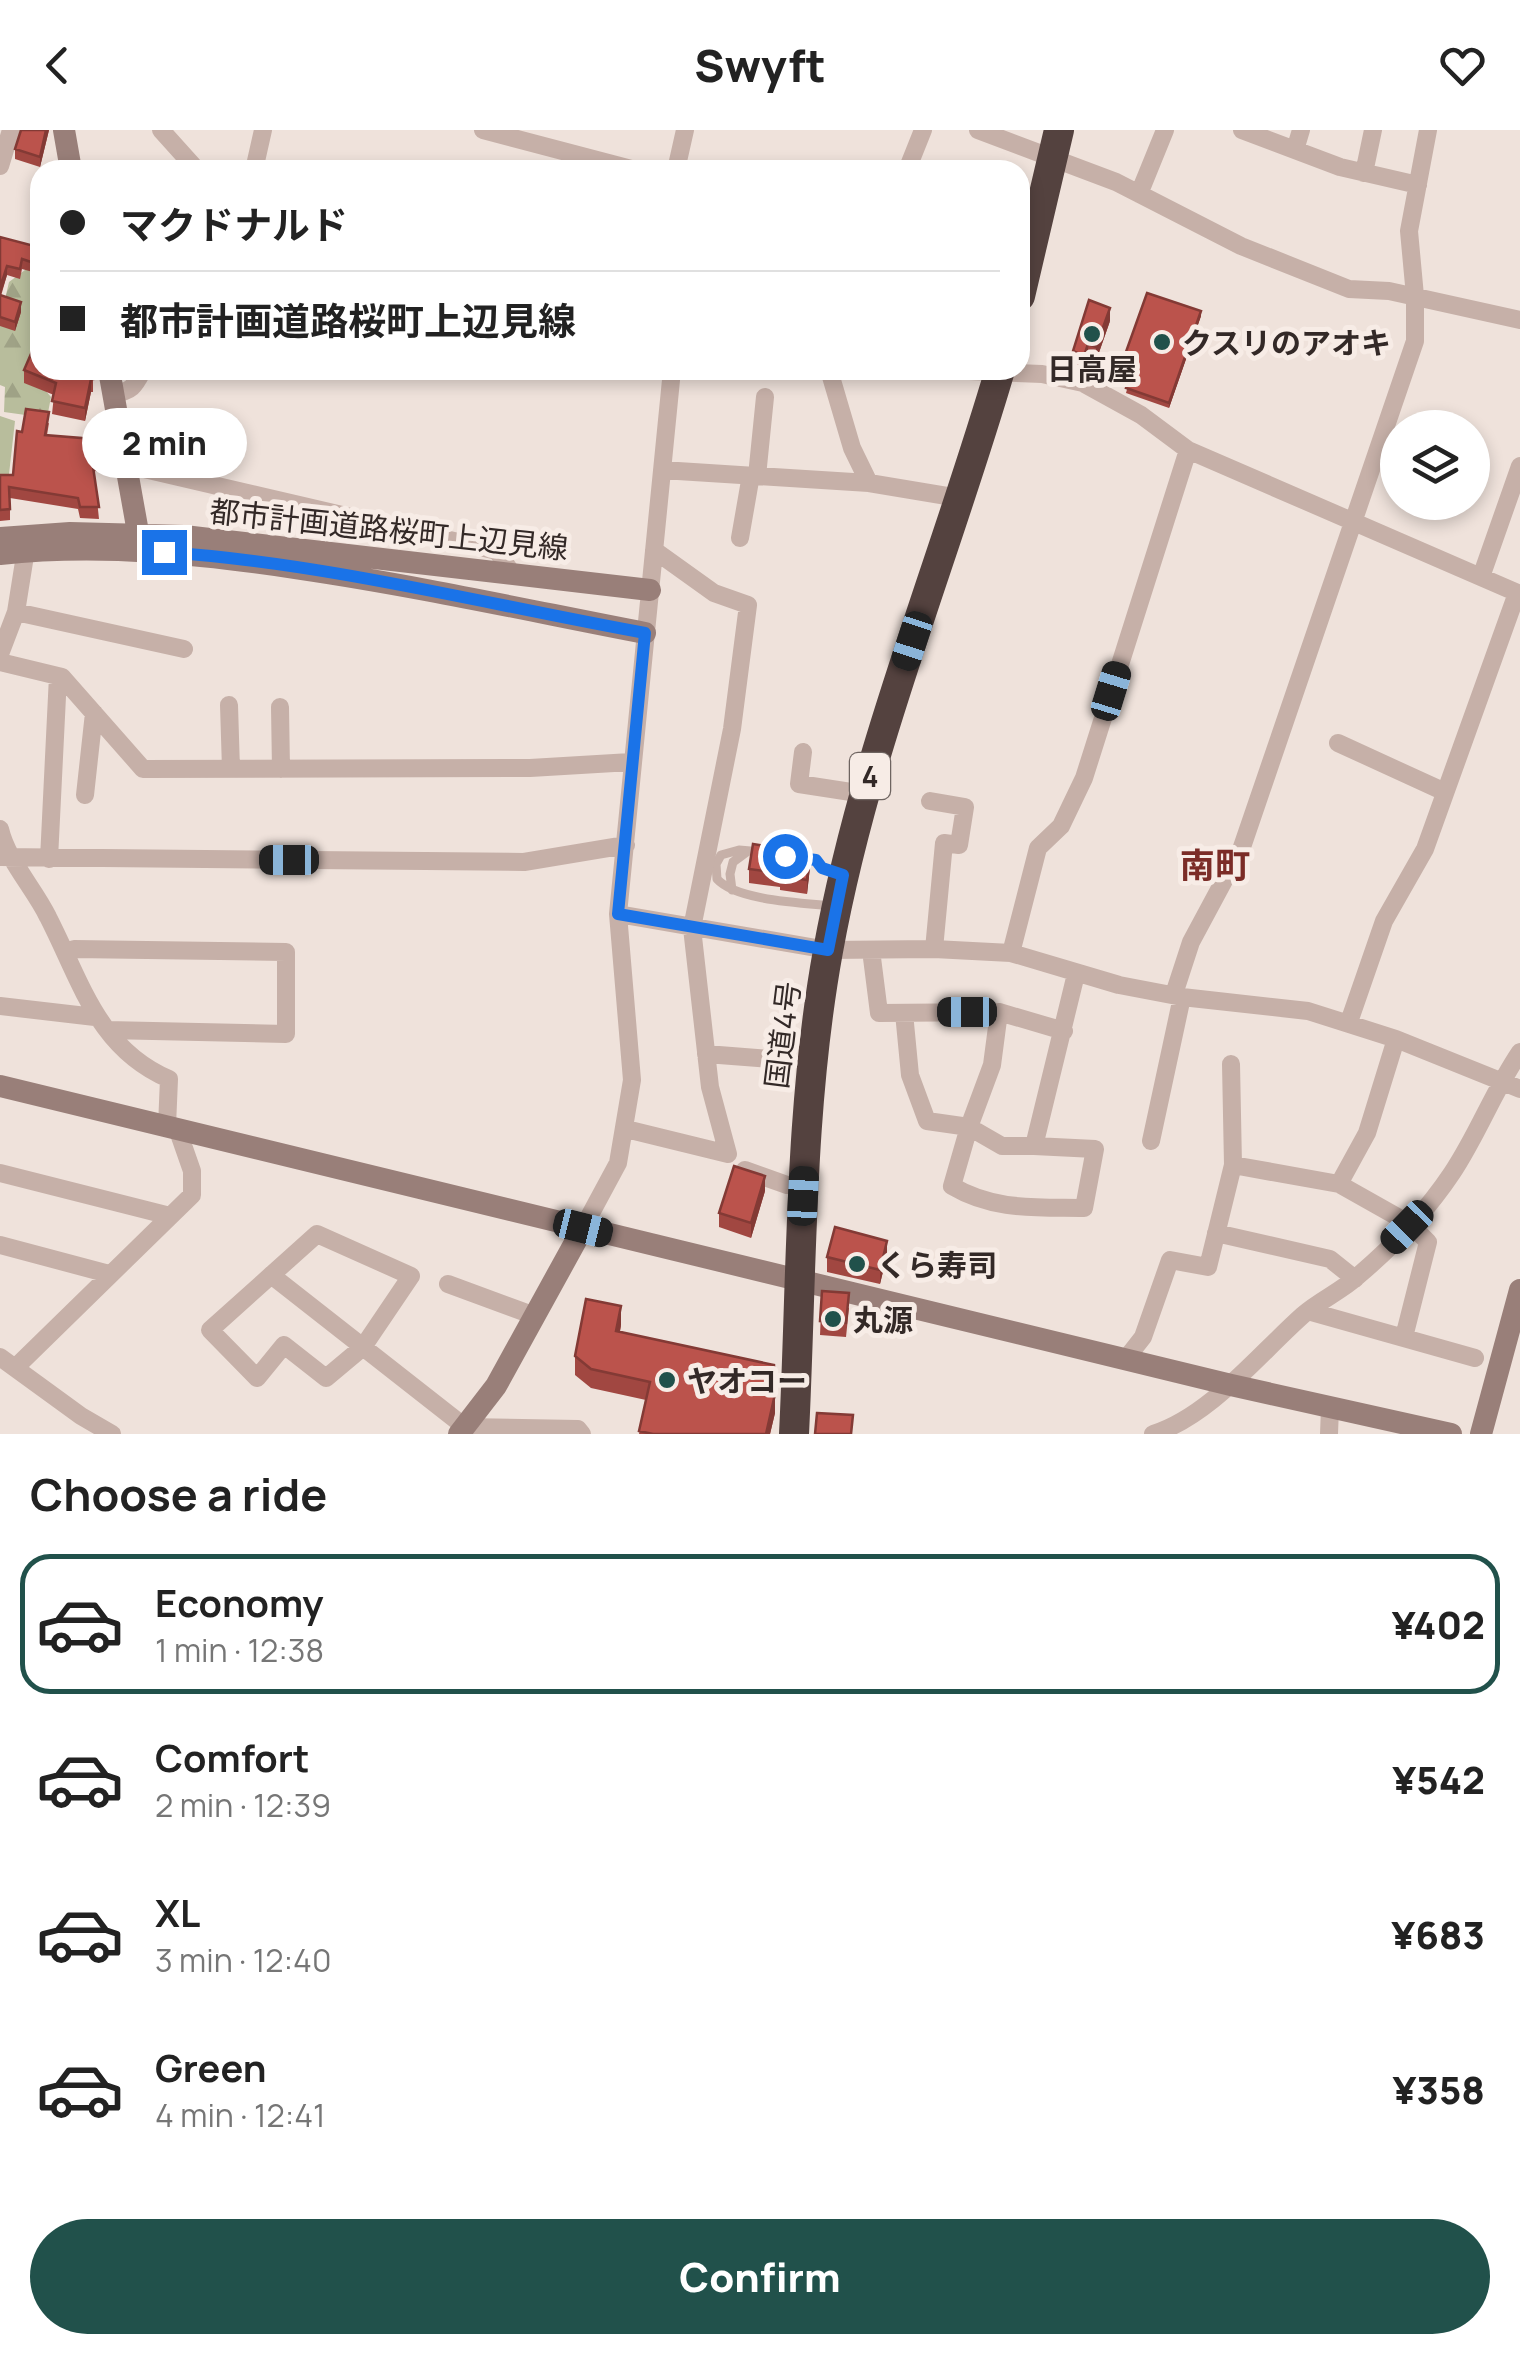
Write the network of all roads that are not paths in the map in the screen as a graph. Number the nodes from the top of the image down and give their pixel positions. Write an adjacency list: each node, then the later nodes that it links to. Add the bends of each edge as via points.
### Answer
1 (10, 130): 22 (street)
2 (64, 130): 16 (street)
3 (160, 130): 17 (street)
4 (263, 130): 18 (street)
5 (482, 130): 19 (street)
6 (685, 130): 20 (street)
7 (923, 130): 21 (street)
8 (978, 130): 14 (street)
9 (1165, 130): 25 (street)
10 (1242, 130): 15 (street)
11 (1301, 130): 15 (street)
12 (1373, 130): 23 (street)
13 (1428, 130): 24 (street)
14 (1056, 145): 25 (street); 26 (highway)
15 (1295, 150): 23 (street)
16 (69, 160)
17 (188, 160)
18 (256, 160)
19 (597, 160)
20 (678, 160)
21 (911, 160)
22 (0, 166)
23 (1364, 173): 24 (street)
24 (1418, 185): 27 (street, via 1409,231)
25 (1139, 194): 27 (street, via 1240,246 1349,289)
26 (1030, 254)
27 (1415, 296): 28 (street); 43 (street, via 1414,341)
28 (1520, 320)
29 (1030, 373): 36 (street, via 1083,383)
30 (138, 380): 34 (street, via 127,392)
31 (671, 380): 39 (street)
32 (832, 380): 41 (street)
33 (996, 380): 42 (highway, 国道4号 / 4)
34 (112, 382): 37 (street)
35 (765, 397): 40 (street)
36 (1188, 450): 43 (street); 88 (street, via 1084,778 1061,826 1038,848)
37 (127, 465): 46 (street); 50 (street, via 497,550)
38 (1520, 466): 51 (street)
39 (662, 470): 40 (street); 48 (street)
40 (754, 475): 41 (street); 45 (street)
41 (869, 482): 42 (street)
42 (959, 498): 70 (highway, 国道4号 / 4)
43 (1351, 519): 51 (street); 90 (street, via 1242,846 1192,942)
44 (0, 538): 47 (street, 都市計画道路桜町上辺見線)
45 (740, 538)
46 (140, 542): 47 (street, 都市計画道路桜町上辺見線); 50 (street, 都市計画道路桜町上辺見線, via 218,539); 55 (street, 都市計画道路桜町上辺見線, via 392,582)
47 (27, 543): 49 (street, 都市計画道路桜町上辺見線); 54 (street)
48 (654, 550): 52 (street); 83 (street, via 714,593 748,605 732,729)
49 (0, 554)
50 (511, 572): 52 (street, 都市計画道路桜町上辺見線)
51 (1481, 577): 53 (street)
52 (650, 590): 55 (street)
53 (1519, 594): 68 (street)
54 (16, 612): 56 (street); 57 (street)
55 (645, 633): 65 (street)
56 (184, 650)
57 (0, 654)
58 (0, 662): 59 (street)
59 (58, 676): 62 (street); 78 (street)
60 (229, 705): 66 (street)
61 (280, 707): 67 (street)
62 (94, 713): 66 (street, via 144,769); 69 (street)
63 (1338, 743): 68 (street)
64 (803, 752): 70 (street, via 799,784)
65 (631, 762): 67 (street); 73 (street)
66 (231, 769): 67 (street)
67 (282, 769)
68 (1445, 792): 94 (street, via 1376,942)
69 (85, 794)
70 (864, 794): 79 (highway, 国道4号 / 4)
71 (930, 801): 85 (street, via 964,807 959,845 944,843)
72 (0, 828): 77 (street)
73 (626, 845): 78 (street, via 524,862); 82 (street)
74 (749, 850): 75 (lane); 80 (lane, via 733,862); 80 (lane, via 729,851 716,864 716,879)
75 (770, 853)
76 (785, 856): 79 (lane, via 816,860)
77 (6, 857): 78 (street); 95 (street, via 48,915)
78 (49, 859)
79 (843, 875): 81 (highway, 国道4号 / 4)
80 (732, 890): 81 (lane)
81 (837, 907): 86 (highway, 国道4号 / 4)
82 (618, 914): 83 (street); 107 (street, via 632,1080)
83 (692, 928): 86 (street); 99 (street)
84 (74, 949): 95 (street, via 286,952 286,1034)
85 (934, 949): 87 (street); 88 (street)
86 (828, 950): 87 (street); 123 (highway, 国道4号 / 4, via 810,1085)
87 (871, 950): 93 (street, via 879,1013)
88 (1011, 953): 89 (street)
89 (1076, 974): 90 (street); 96 (street)
90 (1178, 995): 94 (street); 108 (street)
91 (0, 1006): 95 (street)
92 (999, 1012): 93 (street); 96 (street); 106 (street, via 992,1065)
93 (904, 1013): 106 (street, via 910,1076 927,1121)
94 (1349, 1022): 97 (street)
95 (101, 1023): 105 (street, via 144,1069 170,1079)
96 (1064, 1031): 109 (street)
97 (1396, 1038): 102 (street); 114 (street, via 1367,1133)
98 (1520, 1052): 102 (street)
99 (706, 1054): 100 (street); 110 (street)
100 (782, 1060)
101 (1231, 1064): 111 (street)
102 (1500, 1082): 104 (street); 116 (street, via 1451,1175)
103 (0, 1086): 105 (street)
104 (1520, 1089)
105 (172, 1127): 115 (street, via 192,1170 192,1194); 117 (street)
106 (969, 1127): 109 (street, via 1002,1146); 109 (street, via 952,1186 1002,1207 1084,1208 1095,1149)
107 (626, 1129): 110 (street); 117 (street, via 618,1163)
108 (1151, 1141)
109 (1034, 1146)
110 (728, 1154): 113 (street, via 734,1167)
111 (1232, 1165): 114 (street); 118 (street)
112 (0, 1173): 115 (street)
113 (787, 1184)
114 (1338, 1184): 116 (street)
115 (170, 1216): 120 (street)
116 (1410, 1224): 122 (street); 128 (street, via 1428,1242)
117 (583, 1228): 123 (street); 127 (street)
118 (1216, 1234): 122 (street, via 1330,1259); 131 (street, via 1208,1267 1170,1260 1143,1337)
119 (0, 1245): 120 (street)
120 (109, 1274): 132 (street)
121 (271, 1275): 129 (street); 129 (street, via 317,1234 411,1276); 129 (street, via 210,1330 258,1378 284,1345 326,1378)
122 (1355, 1279): 126 (street)
123 (800, 1281): 131 (street); 138 (highway, 国道4号 / 4)
124 (448, 1284): 127 (street)
125 (1520, 1290): 142 (street)
126 (1308, 1311): 128 (street); 133 (street)
127 (535, 1316): 135 (street)
128 (1404, 1337): 130 (street)
129 (363, 1347): 135 (street)
130 (1475, 1358)
131 (1125, 1360): 133 (street)
132 (8, 1362): 136 (street)
133 (1230, 1385): 134 (street); 139 (street)
134 (1330, 1408): 140 (street); 141 (street)
135 (462, 1431): 137 (street, via 552,1426)
136 (108, 1433)
137 (582, 1434)
138 (794, 1434)
139 (1153, 1434)
140 (1329, 1434)
141 (1451, 1434)
142 (1482, 1434)

